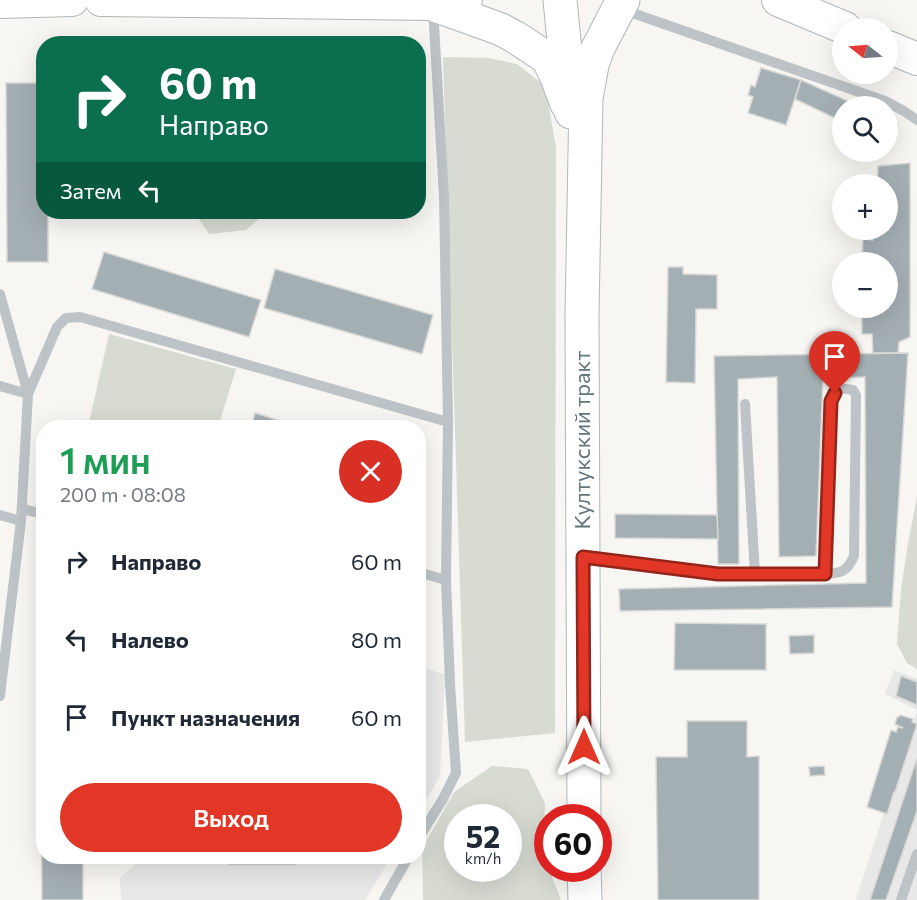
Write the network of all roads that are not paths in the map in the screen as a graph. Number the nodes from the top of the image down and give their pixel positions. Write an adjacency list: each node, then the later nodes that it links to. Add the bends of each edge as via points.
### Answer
1 (72, 0): 6 (street)
2 (101, 0): 7 (street)
3 (466, 0): 7 (street)
4 (560, 0): 13 (main road)
5 (778, 0): 9 (street)
6 (0, 2)
7 (432, 4): 13 (street, via 500,29 547,58); 19 (lane, via 444,197)
8 (621, 4): 12 (lane, via 885,101); 15 (main road, via 592,64 586,98)
9 (832, 22)
10 (898, 51): 11 (street)
11 (917, 59)
12 (917, 120)
13 (572, 122): 15 (main road)
14 (0, 294): 17 (lane)
15 (582, 315): 24 (main road, Култукский тракт)
16 (0, 386): 17 (lane)
17 (28, 394): 19 (lane, via 57,327 66,318 80,317); 20 (lane)
18 (745, 404): 26 (lane)
19 (448, 422): 28 (lane)
20 (22, 509): 21 (lane); 23 (lane)
21 (36, 512)
22 (0, 515): 23 (lane)
23 (21, 521): 29 (lane)
24 (583, 557): 26 (lane, via 718,574); 31 (main road, Култукский тракт)
25 (426, 574): 28 (lane)
26 (755, 574): 27 (lane)
27 (825, 574): 27 (lane, via 845,570 854,556 856,395 846,388 839,389 831,401)
28 (446, 580): 32 (lane, via 456,773)
29 (4, 615): 30 (lane)
30 (0, 696)
31 (584, 804)
32 (426, 826)
33 (917, 854): 38 (lane)
34 (404, 864): 36 (lane)
35 (585, 882): 37 (main road)
36 (384, 900)
37 (585, 900)
38 (901, 900)

